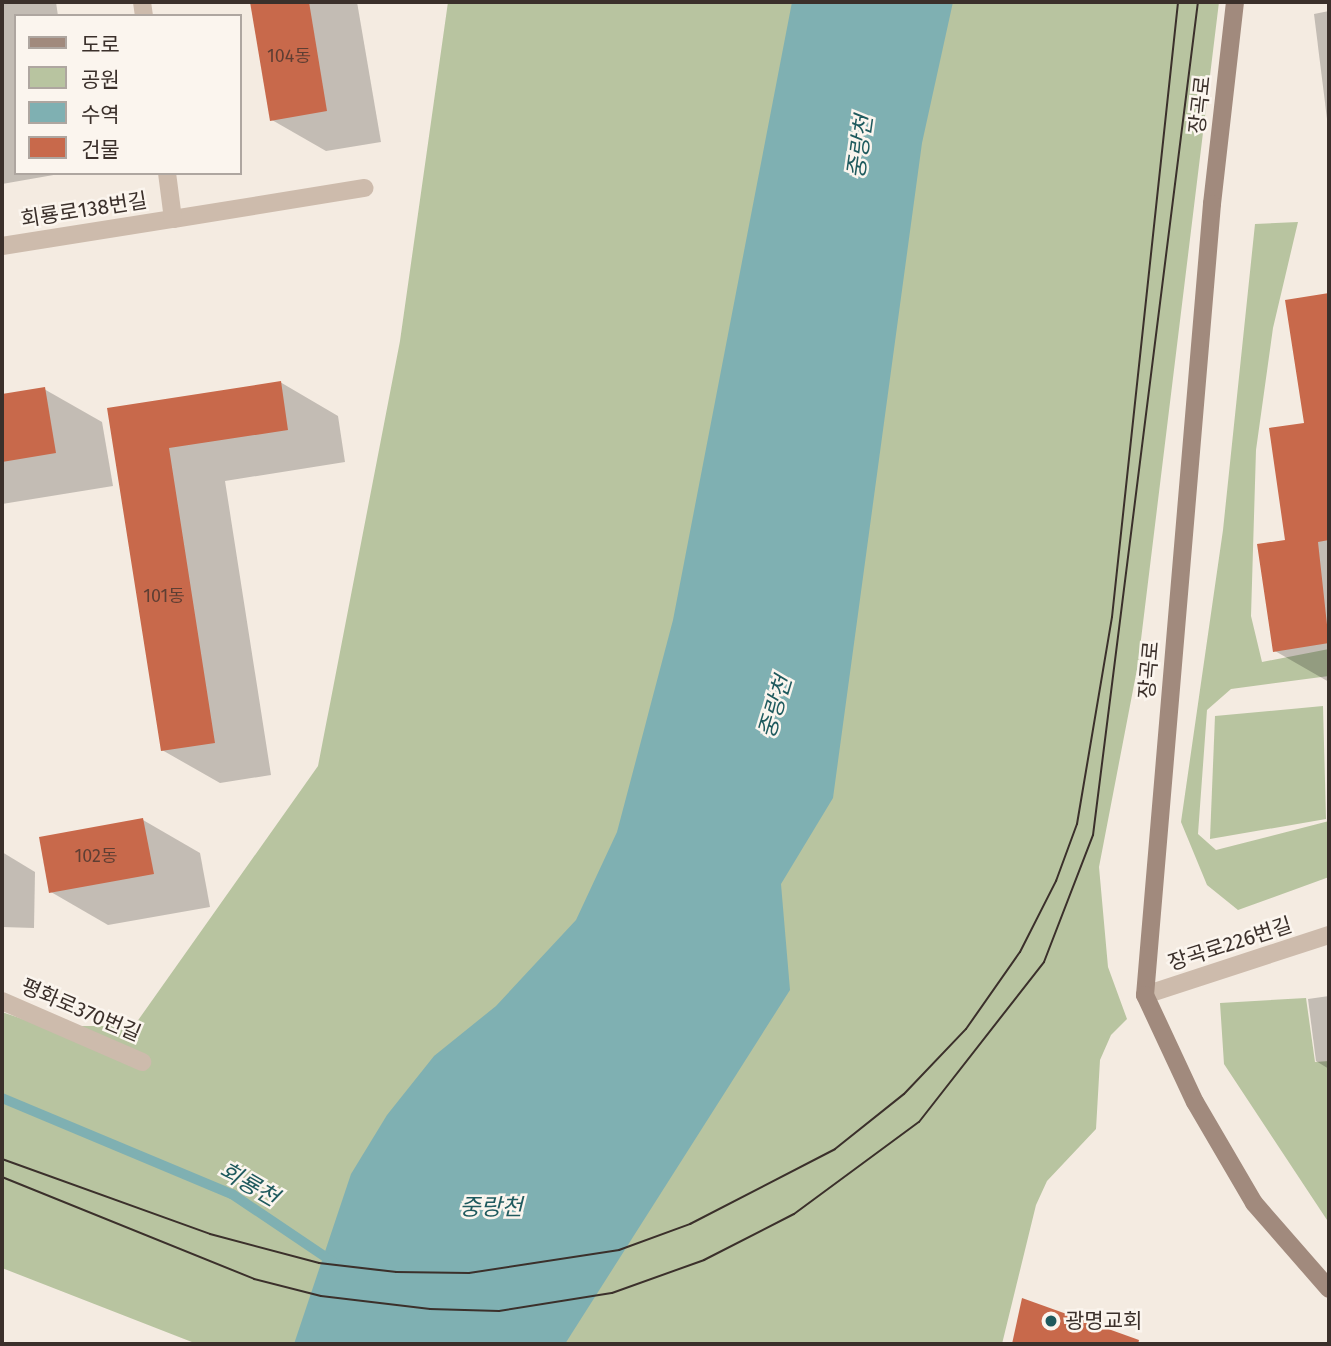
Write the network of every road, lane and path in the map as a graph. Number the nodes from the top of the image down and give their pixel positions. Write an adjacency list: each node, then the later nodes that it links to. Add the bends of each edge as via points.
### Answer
1 (1235, 2): 7 (street, 장곡로, via 1212,204)
2 (167, 175): 4 (street, 회룡로138번길)
3 (365, 188): 4 (street, 회룡로138번길)
4 (173, 219): 5 (street, 회룡로138번길)
5 (2, 246)
6 (1329, 935): 7 (street, 장곡로226번길)
7 (1144, 995): 10 (street, via 1195,1102 1254,1203)
8 (2, 1001): 9 (street, 평화로370번길)
9 (142, 1062)
10 (1329, 1289)

